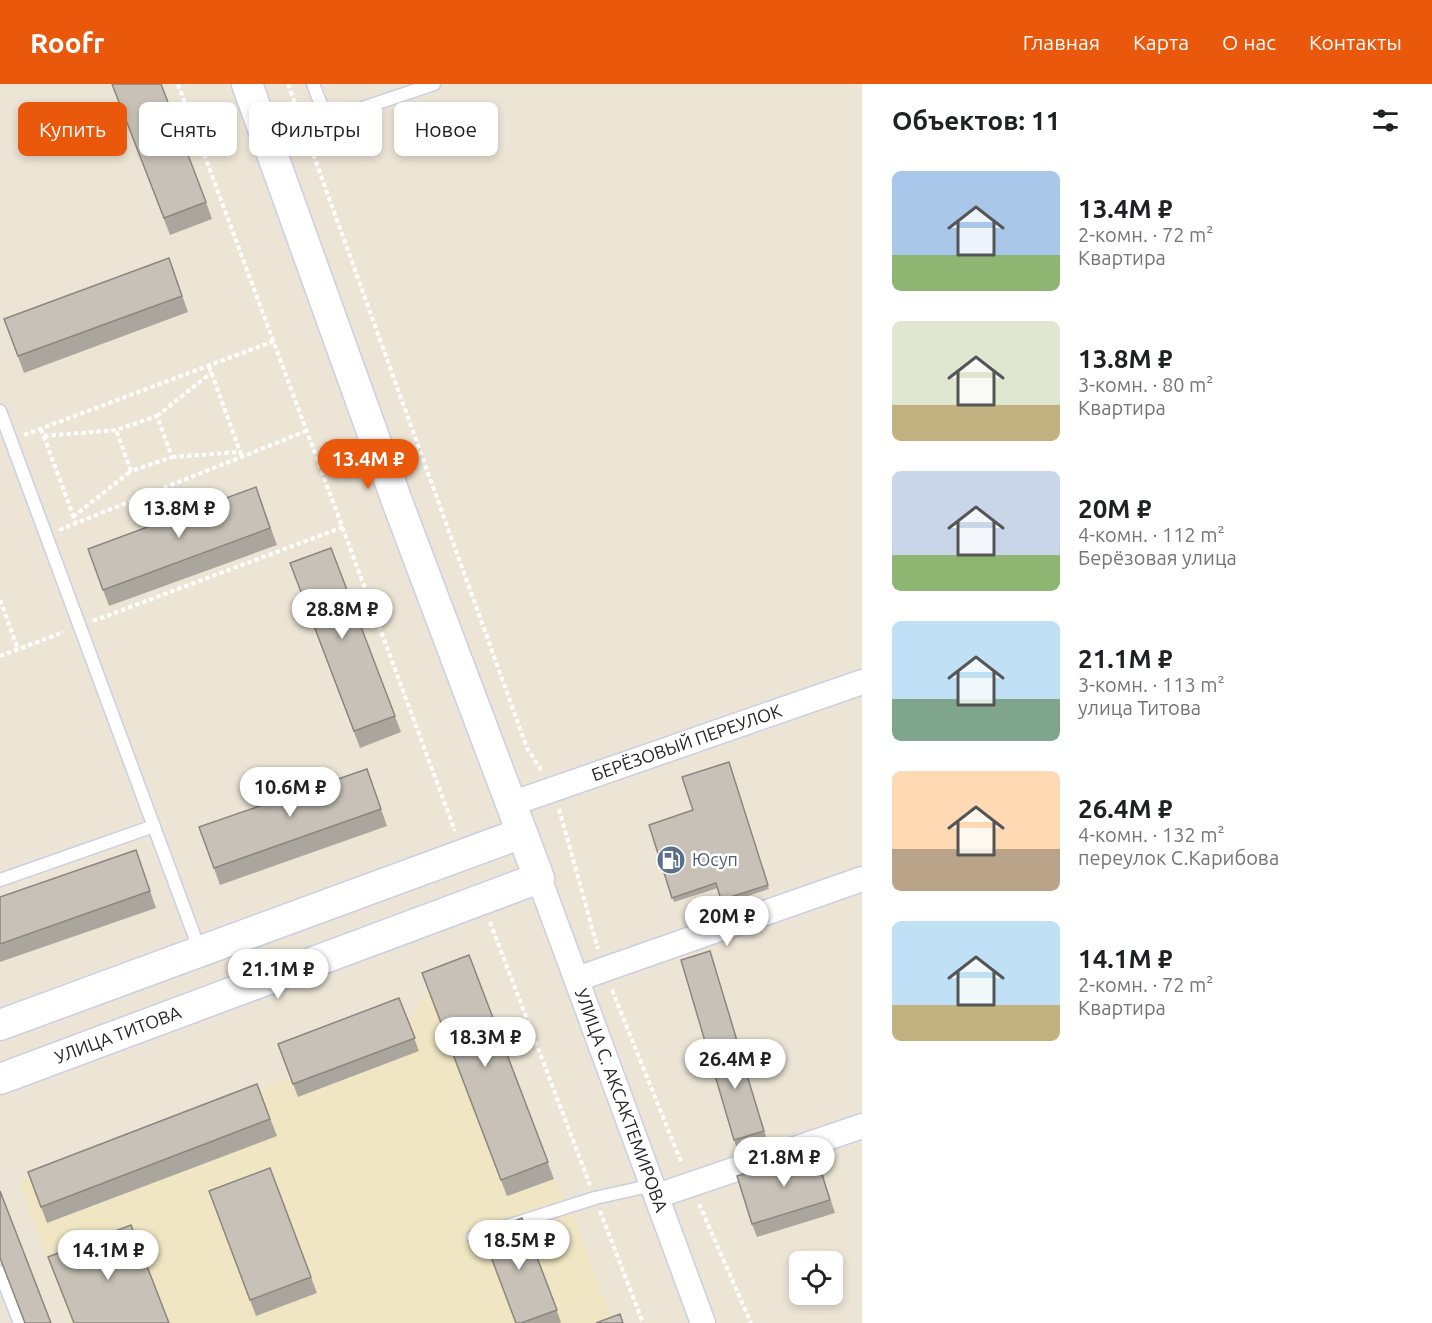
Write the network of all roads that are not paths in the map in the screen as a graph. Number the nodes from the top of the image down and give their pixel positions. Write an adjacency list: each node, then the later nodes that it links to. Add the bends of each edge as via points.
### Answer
1 (247, 84): 6 (street)
2 (313, 84): 3 (lane, via 327,120)
3 (434, 84)
4 (0, 411): 7 (lane)
5 (862, 682): 6 (street, БЕРЁЗОВЫЙ ПЕРЕУЛОК)
6 (511, 804): 8 (street)
7 (154, 826): 11 (lane); 12 (lane)
8 (522, 833): 9 (street); 12 (street)
9 (539, 878): 13 (street, УЛИЦА С. АКСАКТЕМИРОВА); 15 (street, УЛИЦА ТИТОВА)
10 (862, 879): 13 (street)
11 (0, 880)
12 (200, 951): 14 (street)
13 (577, 979): 17 (street, УЛИЦА С. АКСАКТЕМИРОВА)
14 (0, 1025)
15 (0, 1079)
16 (862, 1126): 17 (street, via 690,1184)
17 (655, 1190): 18 (lane, via 595,1198); 21 (street, УЛИЦА С. АКСАКТЕМИРОВА)
18 (473, 1237)
19 (0, 1272): 20 (lane)
20 (20, 1323)
21 (703, 1323)

